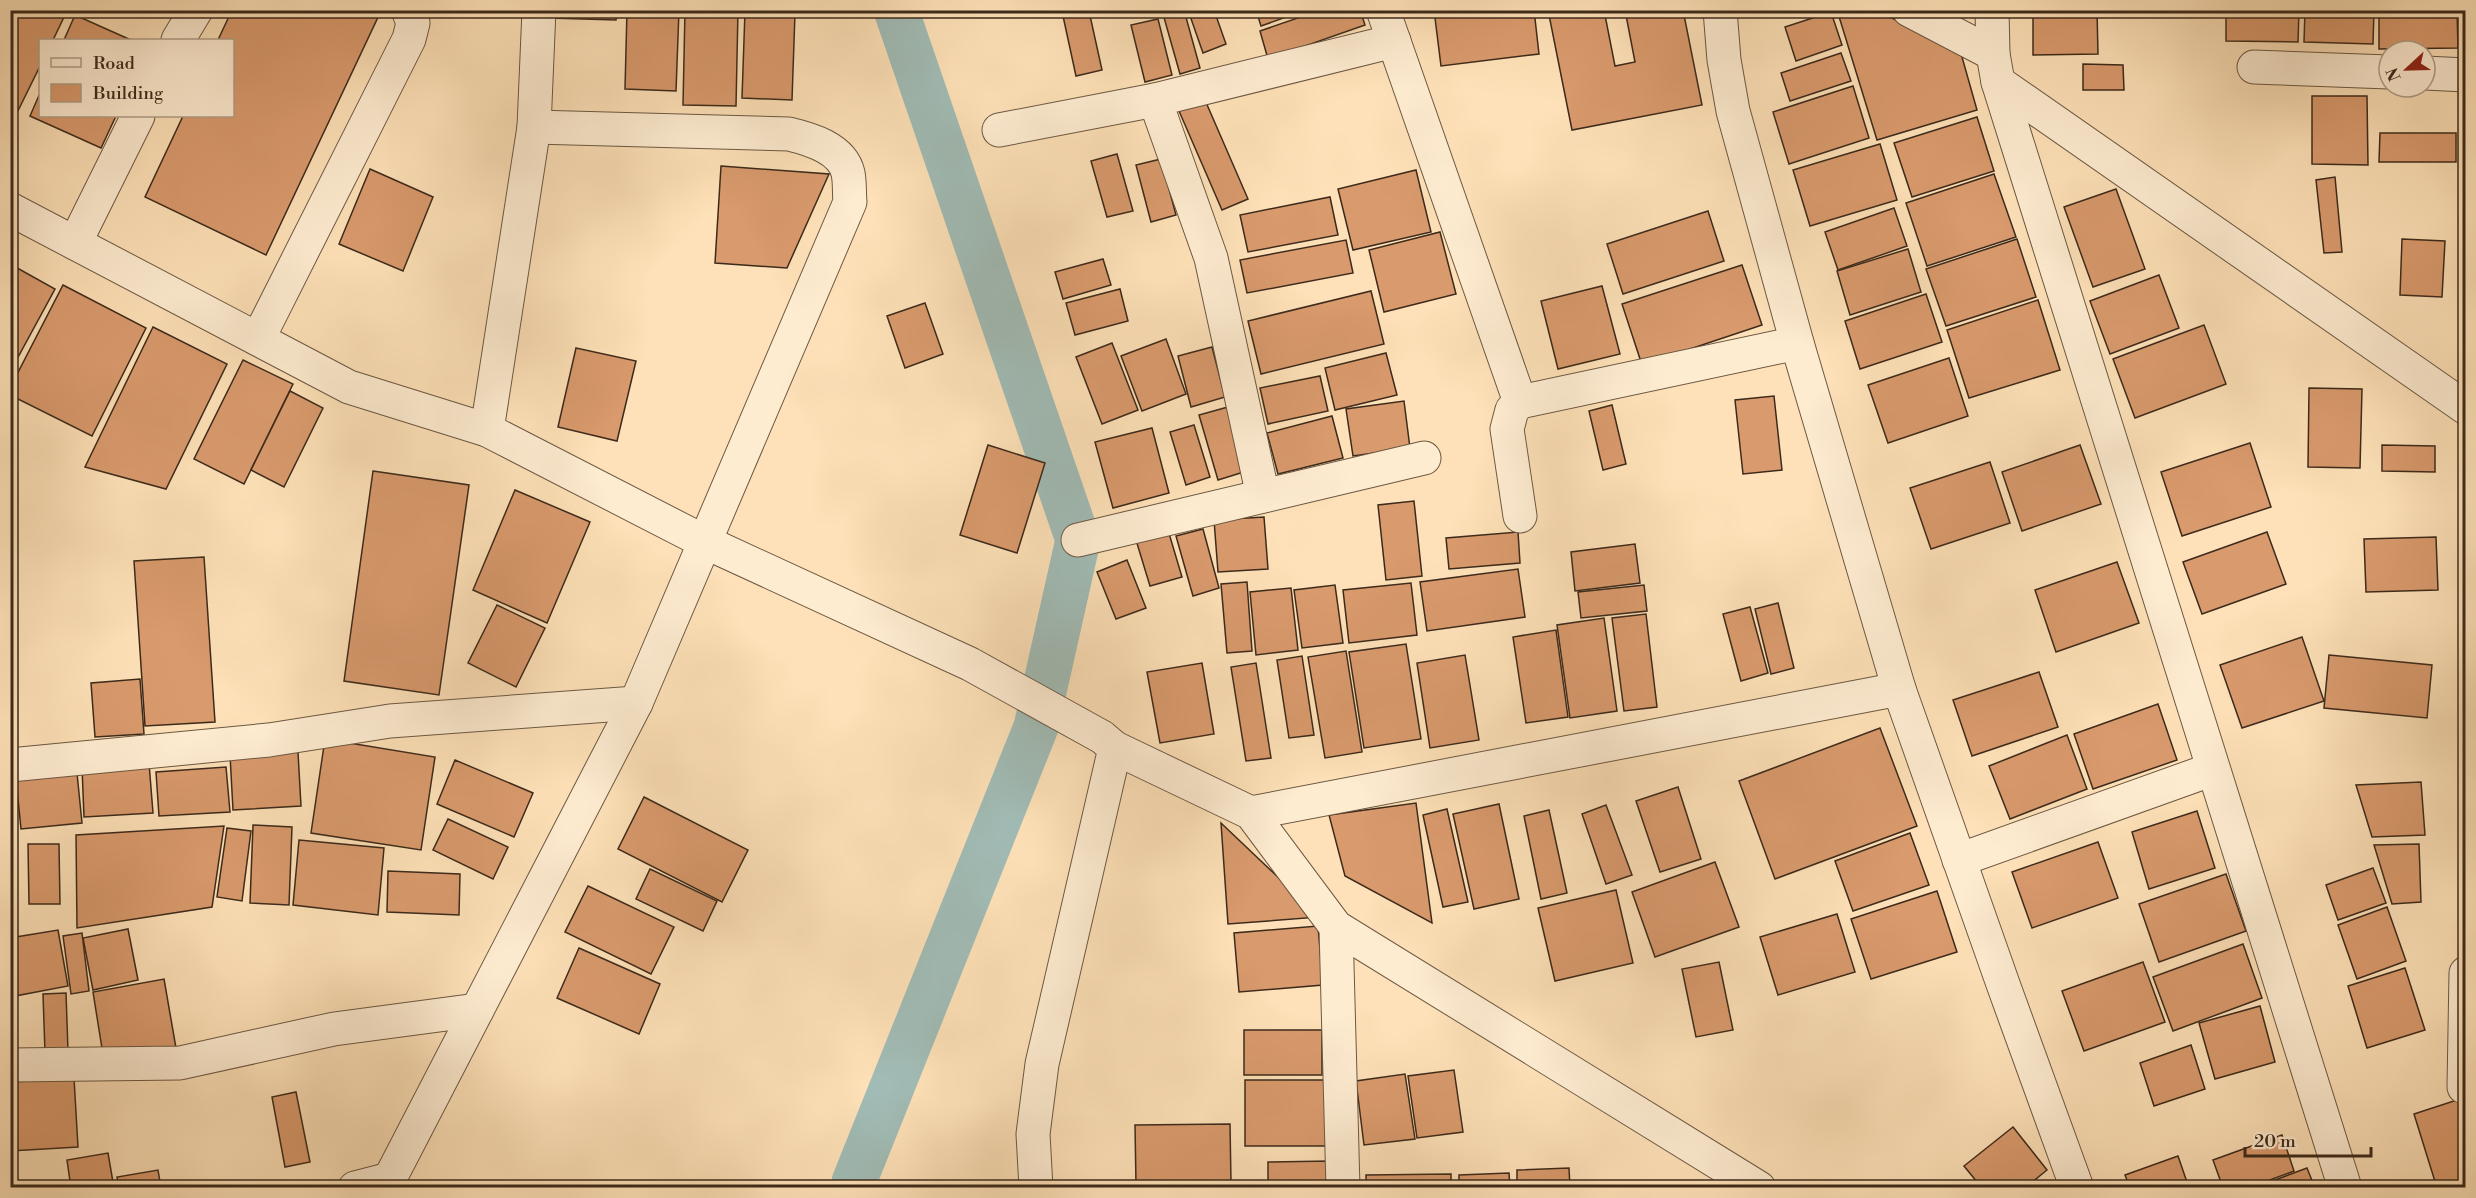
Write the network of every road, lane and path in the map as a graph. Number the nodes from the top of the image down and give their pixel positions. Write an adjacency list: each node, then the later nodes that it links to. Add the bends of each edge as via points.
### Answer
1 (196, 10): 8 (street)
2 (408, 10): 21 (street, via 413,23 409,39)
3 (539, 10): 17 (street)
4 (1383, 10): 9 (street)
5 (1720, 10): 22 (street, via 1732,111)
6 (1909, 10): 11 (street)
7 (1992, 10): 11 (street)
8 (179, 39)
9 (1394, 41): 15 (street); 23 (street)
10 (2253, 67): 12 (street)
11 (1996, 68): 24 (street); 35 (street)
12 (2377, 72)
13 (2437, 74): 14 (street)
14 (2466, 75)
15 (1155, 100): 18 (street); 27 (street, via 1211,258)
16 (138, 117): 20 (street)
17 (534, 127): 25 (street); 30 (street, via 789,134 813,140 836,154 847,170 850,202)
18 (999, 130)
19 (10, 209): 20 (street)
20 (75, 243): 21 (street)
21 (258, 339): 25 (street, via 349,387)
22 (1797, 343): 23 (street); 31 (street)
23 (1520, 402): 28 (street, via 1512,410 1507,429)
24 (2466, 408)
25 (487, 430): 30 (street)
26 (1424, 458): 27 (street)
27 (1263, 496): 29 (street)
28 (1520, 516)
29 (1078, 540)
30 (705, 542): 32 (street); 33 (street, via 970,664)
31 (1899, 689): 36 (street); 37 (street)
32 (636, 703): 34 (street, via 390,721 269,740); 40 (street)
33 (1109, 742): 36 (street); 45 (street, via 1042,1064 1033,1134)
34 (10, 765)
35 (2213, 769): 37 (street); 49 (street)
36 (1251, 813): 38 (street)
37 (1959, 860): 48 (street)
38 (1336, 927): 46 (street); 47 (street)
39 (2466, 973): 42 (street)
40 (477, 1010): 41 (street, via 334,1029 180,1063); 43 (street)
41 (10, 1065)
42 (2464, 1087)
43 (388, 1183): 44 (street)
44 (355, 1188)
45 (1036, 1188)
46 (1342, 1188)
47 (1760, 1188)
48 (2077, 1188)
49 (2345, 1188)

